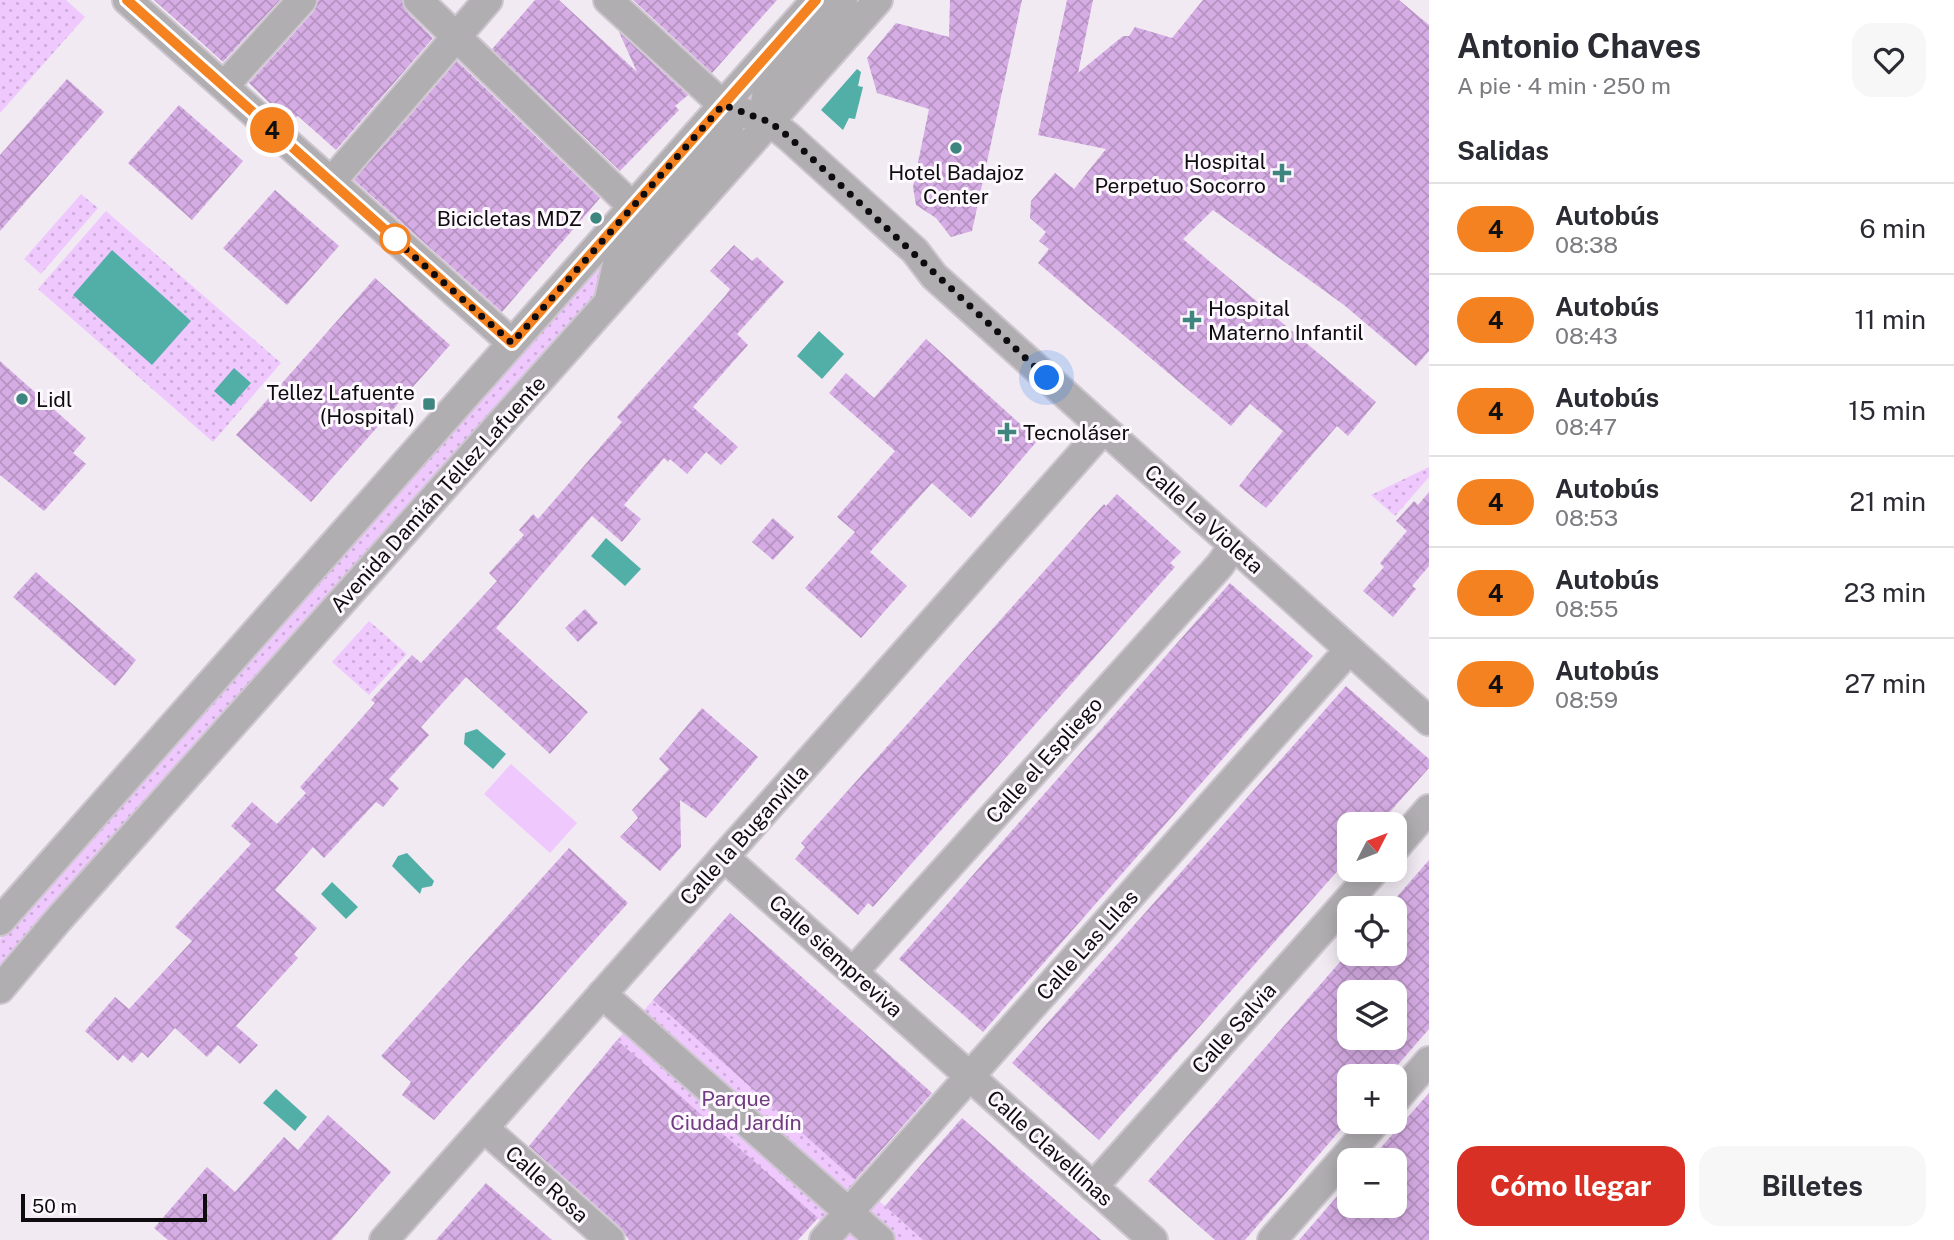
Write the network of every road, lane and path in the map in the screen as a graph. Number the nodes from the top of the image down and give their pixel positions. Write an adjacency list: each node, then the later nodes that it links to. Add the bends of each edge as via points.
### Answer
1 (127, 0): 10 (street)
2 (302, 0): 10 (street)
3 (418, 0): 9 (street)
4 (488, 0): 9 (street)
5 (608, 0): 11 (street)
6 (816, 0): 11 (street)
7 (843, 0): 12 (street, via 768,85 765,103)
8 (878, 0): 12 (street, Avenida Damián Téllez Lafuente)
9 (457, 36): 13 (street); 14 (street)
10 (224, 86): 13 (street)
11 (723, 105): 12 (street, Calle La Violeta); 14 (street); 15 (street, via 731,122 726,137 617,264)
12 (770, 122): 15 (street, Avenida Damián Téllez Lafuente); 17 (street, Calle La Violeta, via 915,251 934,276)
13 (331, 182): 16 (street)
14 (633, 207): 16 (street)
15 (608, 303): 27 (street, Avenida Damián Téllez Lafuente)
16 (512, 343): 25 (street)
17 (1103, 430): 18 (street, Calle La Violeta); 23 (street, Calle la Buganvilla)
18 (1233, 546): 19 (street, Calle La Violeta); 26 (street, Calle el Espliego)
19 (1349, 650): 20 (street, Calle La Violeta); 31 (street, Calle Las Lilas)
20 (1429, 721)
21 (1429, 809): 22 (street)
22 (1407, 834)
23 (724, 857): 26 (street, Calle siempreviva); 28 (street, Calle la Buganvilla)
24 (1364, 882): 35 (street, Calle Salvia)
25 (0, 920)
26 (853, 972): 29 (street, Calle siempreviva)
27 (0, 989)
28 (602, 994): 33 (street, Calle la Buganvilla); 36 (street)
29 (947, 1056): 31 (street, Calle Clavellinas)
30 (1429, 1062): 32 (street)
31 (970, 1076): 35 (street, Calle Clavellinas); 36 (street, Calle Las Lilas)
32 (1407, 1087)
33 (484, 1128): 37 (street, Calle la Buganvilla); 38 (street, Calle Rosa)
34 (1365, 1134): 42 (street)
35 (1093, 1187): 41 (street, Calle Clavellinas)
36 (849, 1212): 39 (street, Calle Las Lilas); 40 (street)
37 (384, 1240)
38 (610, 1240)
39 (824, 1240)
40 (880, 1240)
41 (1153, 1240)
42 (1272, 1240)

